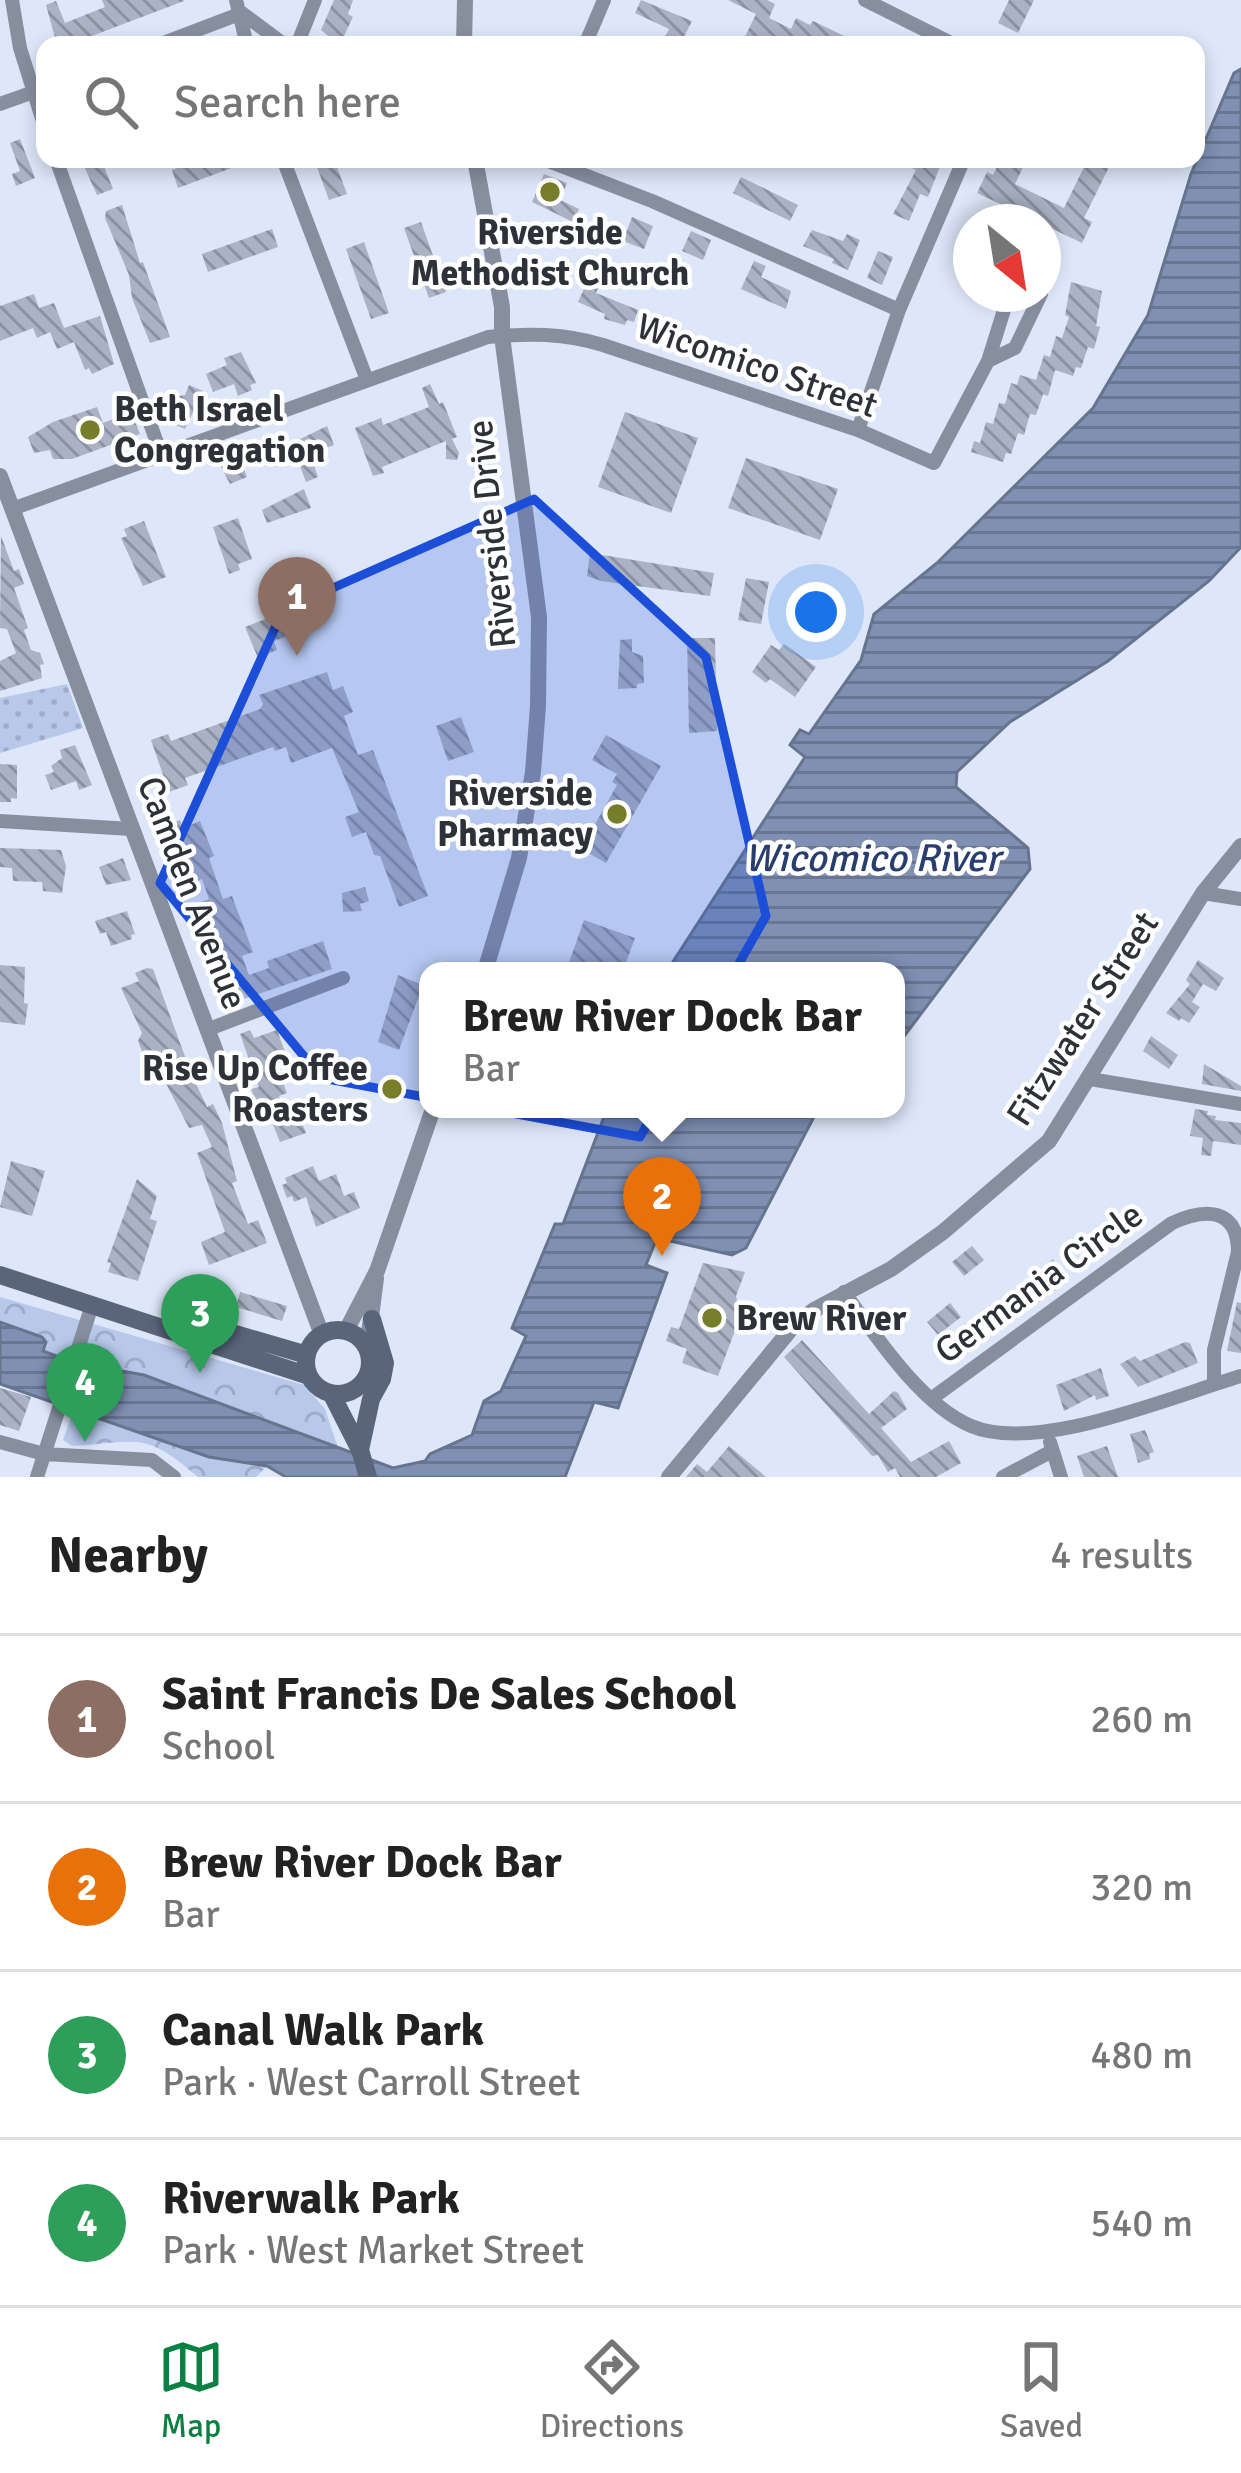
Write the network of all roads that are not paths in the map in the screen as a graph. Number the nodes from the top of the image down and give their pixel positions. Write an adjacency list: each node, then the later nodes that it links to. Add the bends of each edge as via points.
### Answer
1 (12, 0): 13 (street)
2 (315, 0): 9 (street)
3 (465, 0): 10 (street)
4 (604, 0): 11 (street)
5 (865, 0): 12 (street)
6 (239, 7): 7 (street); 8 (street)
7 (177, 36)
8 (274, 36)
9 (301, 36)
10 (464, 36)
11 (589, 36)
12 (937, 36)
13 (36, 80)
14 (36, 91): 15 (street)
15 (0, 104)
16 (59, 168): 28 (street)
17 (286, 168): 26 (street)
18 (477, 168): 24 (street, Riverside Drive)
19 (566, 168): 21 (street)
20 (960, 168): 21 (street)
21 (899, 310): 27 (street)
22 (1003, 312): 25 (street)
23 (1031, 312): 25 (street, via 1015,347)
24 (502, 336): 26 (street, Wicomico Street); 27 (street, Wicomico Street, via 572,335); 36 (street, Riverside Drive, via 535,577 538,706 519,858)
25 (988, 361): 27 (street, Wicomico Street, via 934,463)
26 (367, 380): 28 (street, Wicomico Street)
27 (858, 430)
28 (161, 454): 30 (street, Wicomico Street)
29 (0, 476): 30 (street, Camden Avenue)
30 (12, 509): 32 (street, Camden Avenue)
31 (0, 820): 32 (street)
32 (131, 830): 38 (street, Camden Avenue)
33 (1241, 846): 34 (street, Fitzwater Street)
34 (1204, 893): 35 (street); 39 (street, Fitzwater Street)
35 (1241, 899)
36 (488, 962)
37 (343, 978): 38 (street)
38 (209, 1029): 49 (street, Camden Avenue)
39 (1090, 1079): 40 (street); 44 (street, Fitzwater Street, via 1025,1165 891,1269)
40 (1241, 1104)
41 (430, 1118): 42 (street)
42 (376, 1271): 46 (street); 47 (street)
43 (0, 1275): 45 (main road)
44 (844, 1292): 57 (street); 66 (street, Fitzwater Street, via 769,1351)
45 (92, 1305): 48 (main road); 62 (street)
46 (372, 1319): 50 (street); 61 (main road, via 385,1364)
47 (346, 1331): 49 (main road); 50 (main road)
48 (183, 1333): 51 (main road, via 225,1331); 52 (main road)
49 (322, 1335): 51 (main road)
50 (367, 1349): 53 (main road)
51 (307, 1355): 52 (main road)
52 (309, 1376): 56 (main road)
53 (367, 1376): 56 (main road, via 352,1391); 61 (main road, via 356,1412)
54 (1241, 1376): 55 (street)
55 (1214, 1384): 57 (street, Germania Circle, via 1238,1238 1223,1217 1205,1212 1172,1223); 58 (street)
56 (331, 1394): 61 (main road)
57 (931, 1399): 58 (street, via 999,1434)
58 (1047, 1431): 60 (street)
59 (0, 1442): 62 (street)
60 (1052, 1451): 67 (street); 68 (street)
61 (361, 1453): 65 (main road)
62 (44, 1454): 63 (street); 64 (street, via 152,1460)
63 (37, 1477)
64 (174, 1477)
65 (368, 1477)
66 (669, 1477)
67 (1003, 1477)
68 (1060, 1477)

